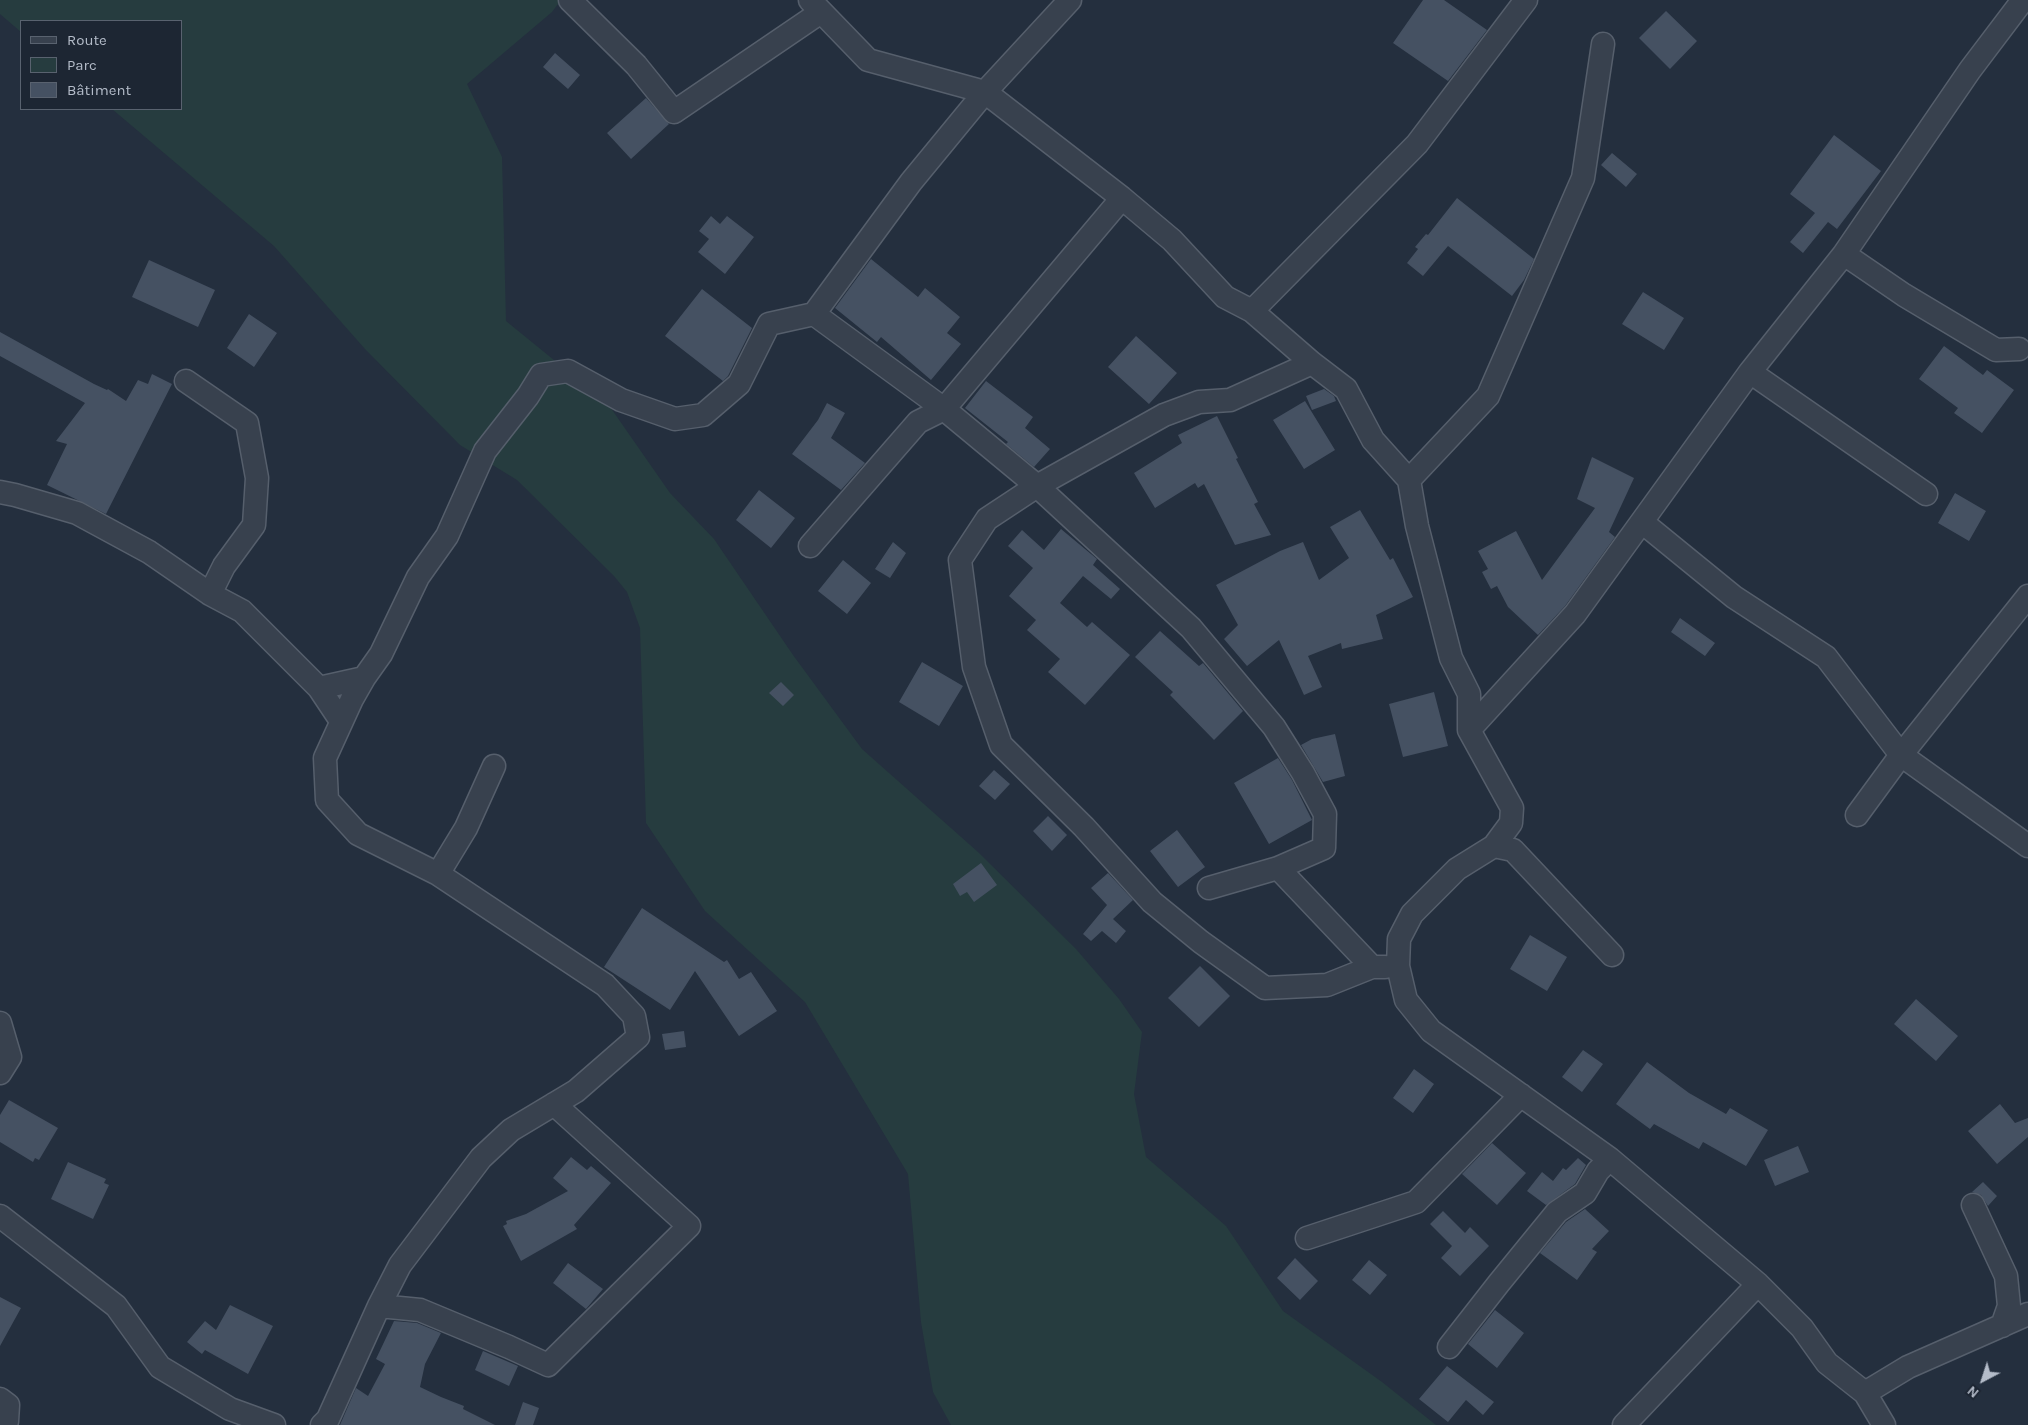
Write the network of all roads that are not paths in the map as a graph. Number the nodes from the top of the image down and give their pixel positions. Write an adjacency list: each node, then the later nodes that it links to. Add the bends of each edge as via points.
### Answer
1 (570, 0): 5 (street, via 636,65 674,112)
2 (1070, 0): 7 (street)
3 (1526, 0): 10 (street, via 1417,144)
4 (2023, 0): 9 (street, via 1970,70)
5 (815, 6): 7 (street, via 868,60)
6 (1603, 44): 17 (street, via 1583,178 1488,396)
7 (985, 92): 8 (street); 11 (street, via 911,182)
8 (1122, 198): 10 (street, via 1172,240 1225,296); 16 (street)
9 (1844, 254): 12 (street, via 1904,295 1996,350); 14 (street)
10 (1252, 311): 13 (street)
11 (814, 314): 16 (street); 25 (street, via 769,324 739,384 703,415 675,419 621,400 568,372 541,375 485,451 447,536 418,577 381,654)
12 (2019, 349)
13 (1312, 363): 17 (street, via 1346,389 1373,440); 18 (street, via 1230,400 1199,402 1164,415)
14 (1750, 372): 20 (street); 21 (street)
15 (186, 380): 23 (street, via 247,424 257,478 254,525 224,566)
16 (944, 409): 18 (street); 22 (street, via 918,422)
17 (1409, 480): 28 (street, via 1417,526 1451,658 1468,694)
18 (1037, 486): 34 (street, via 1191,628 1274,727 1325,814 1324,848); 39 (street, via 987,519 960,560 974,667 1001,745 1084,827 1152,902 1265,988 1327,986)
19 (0, 492): 23 (street, via 77,513 149,552)
20 (1926, 494)
21 (1642, 522): 28 (street, via 1575,614); 29 (street, via 1734,597 1826,657)
22 (810, 546)
23 (210, 594): 26 (street, via 242,611)
24 (2028, 596): 29 (street)
25 (364, 678): 26 (street); 27 (street)
26 (319, 688): 27 (street)
27 (341, 721): 35 (street, via 325,758 327,800 358,834)
28 (1469, 730): 32 (street, via 1512,808 1511,822)
29 (1901, 755): 31 (street); 33 (street)
30 (494, 766): 35 (street, via 466,828)
31 (1857, 815)
32 (1494, 846): 37 (street, via 1513,850); 38 (street, via 1458,869 1412,914 1399,939)
33 (2028, 846)
34 (1278, 868): 36 (street); 39 (street)
35 (438, 874): 43 (street, via 605,985 634,1016 638,1037 576,1091)
36 (1209, 888)
37 (1612, 955)
38 (1398, 966): 39 (street); 42 (street, via 1406,1000 1431,1031)
39 (1372, 967)
40 (0, 1023): 41 (street, via 10,1057)
41 (0, 1073)
42 (1521, 1095): 44 (street); 47 (street, via 1416,1202)
43 (554, 1104): 49 (street, via 511,1130 481,1158 400,1265); 49 (street, via 689,1226 548,1365 420,1310)
44 (1610, 1159): 48 (street); 52 (street, via 1598,1171 1585,1193 1557,1212)
45 (1974, 1205): 51 (street, via 2006,1276 2009,1306)
46 (0, 1216): 56 (street, via 116,1306 160,1367 230,1409)
47 (1307, 1238)
48 (1758, 1284): 53 (street, via 1802,1328 1827,1363); 58 (street)
49 (379, 1306): 57 (street, via 328,1419)
50 (2028, 1314): 51 (street)
51 (2002, 1326): 53 (street, via 1908,1366)
52 (1449, 1347)
53 (1865, 1393): 59 (street)
54 (0, 1399): 55 (street, via 8,1405)
55 (4, 1425)
56 (274, 1425)
57 (322, 1425)
58 (1624, 1425)
59 (1884, 1425)

